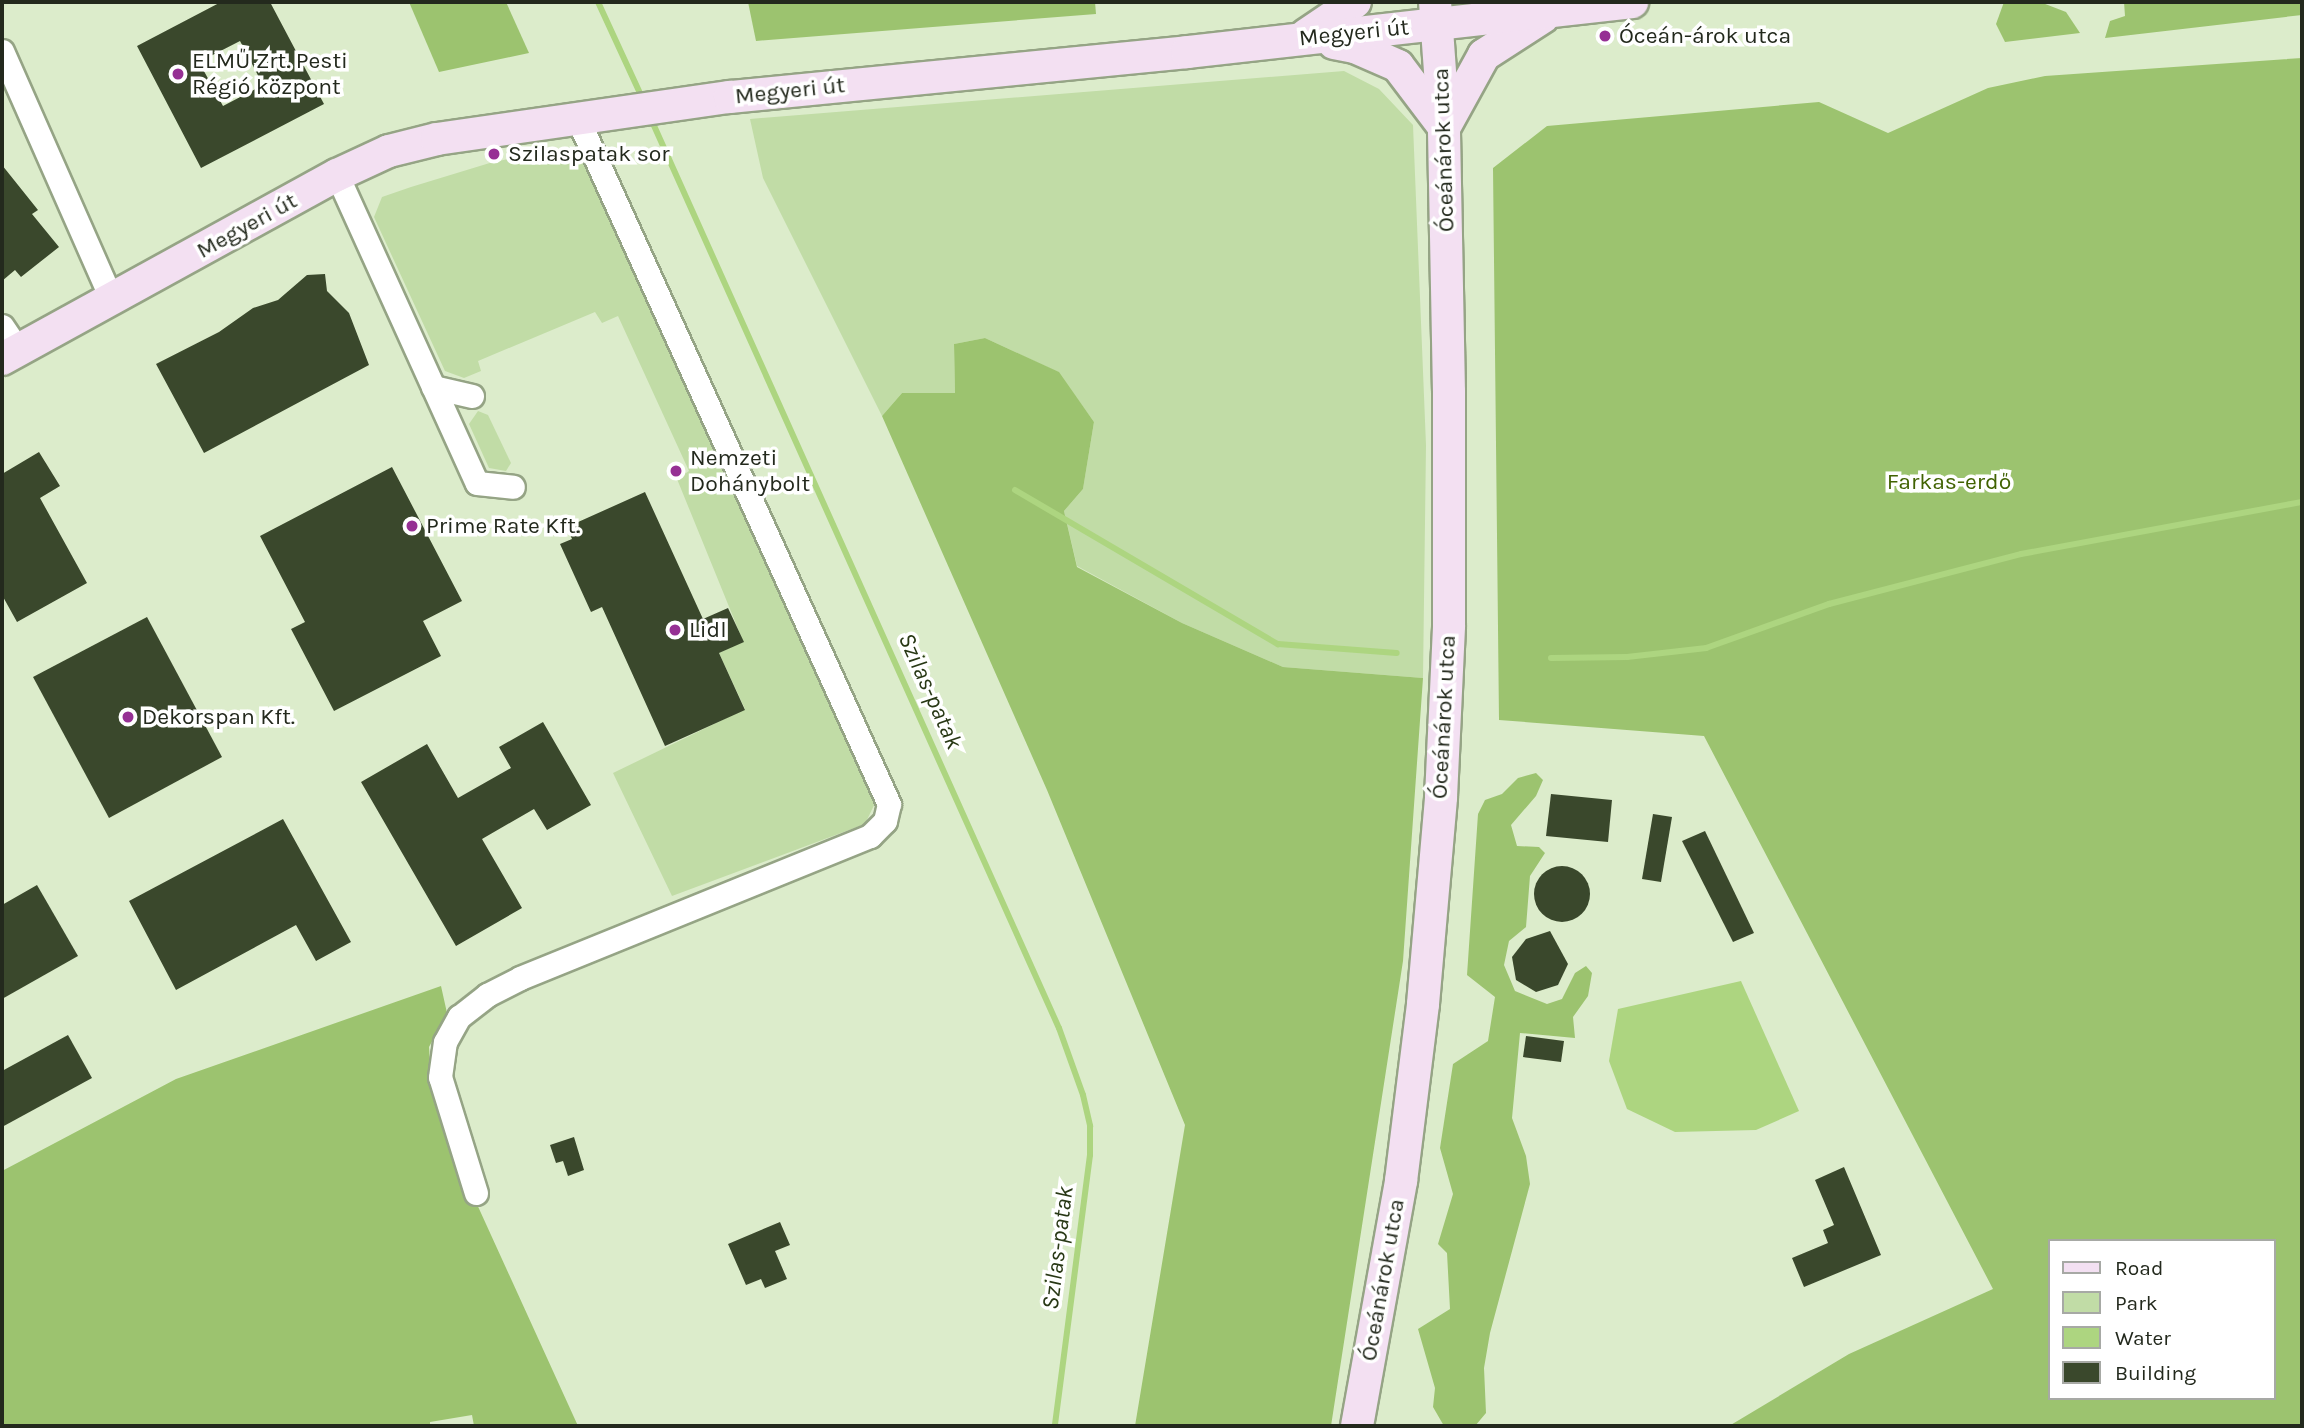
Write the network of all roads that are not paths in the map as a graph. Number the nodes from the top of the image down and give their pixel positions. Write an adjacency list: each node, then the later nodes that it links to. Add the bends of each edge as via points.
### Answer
1 (1355, 2): 5 (main road)
2 (1632, 2): 3 (main road, Megyeri út)
3 (1572, 9): 4 (main road, Megyeri út); 9 (main road, via 1540,18 1484,55)
4 (1436, 13): 5 (main road, Megyeri út); 9 (main road, Óceánárok utca)
5 (1302, 38): 8 (main road, Megyeri út); 9 (main road, via 1384,57 1401,70)
6 (2, 51): 7 (street)
7 (8, 87): 11 (street)
8 (588, 114): 10 (main road, Megyeri út, via 438,139 389,151); 16 (street, via 888,796 889,810 880,829 870,835 520,978 470,1007 445,1042 440,1077)
9 (1444, 127): 17 (main road, Óceánárok utca, via 1449,625 1441,797 1426,979 1401,1181)
10 (337, 175): 11 (main road, Megyeri út); 13 (street)
11 (112, 300): 12 (main road, Megyeri út)
12 (7, 345)
13 (433, 387): 14 (street); 15 (street, via 477,483)
14 (472, 396)
15 (513, 487)
16 (476, 1193)
17 (1357, 1426)

